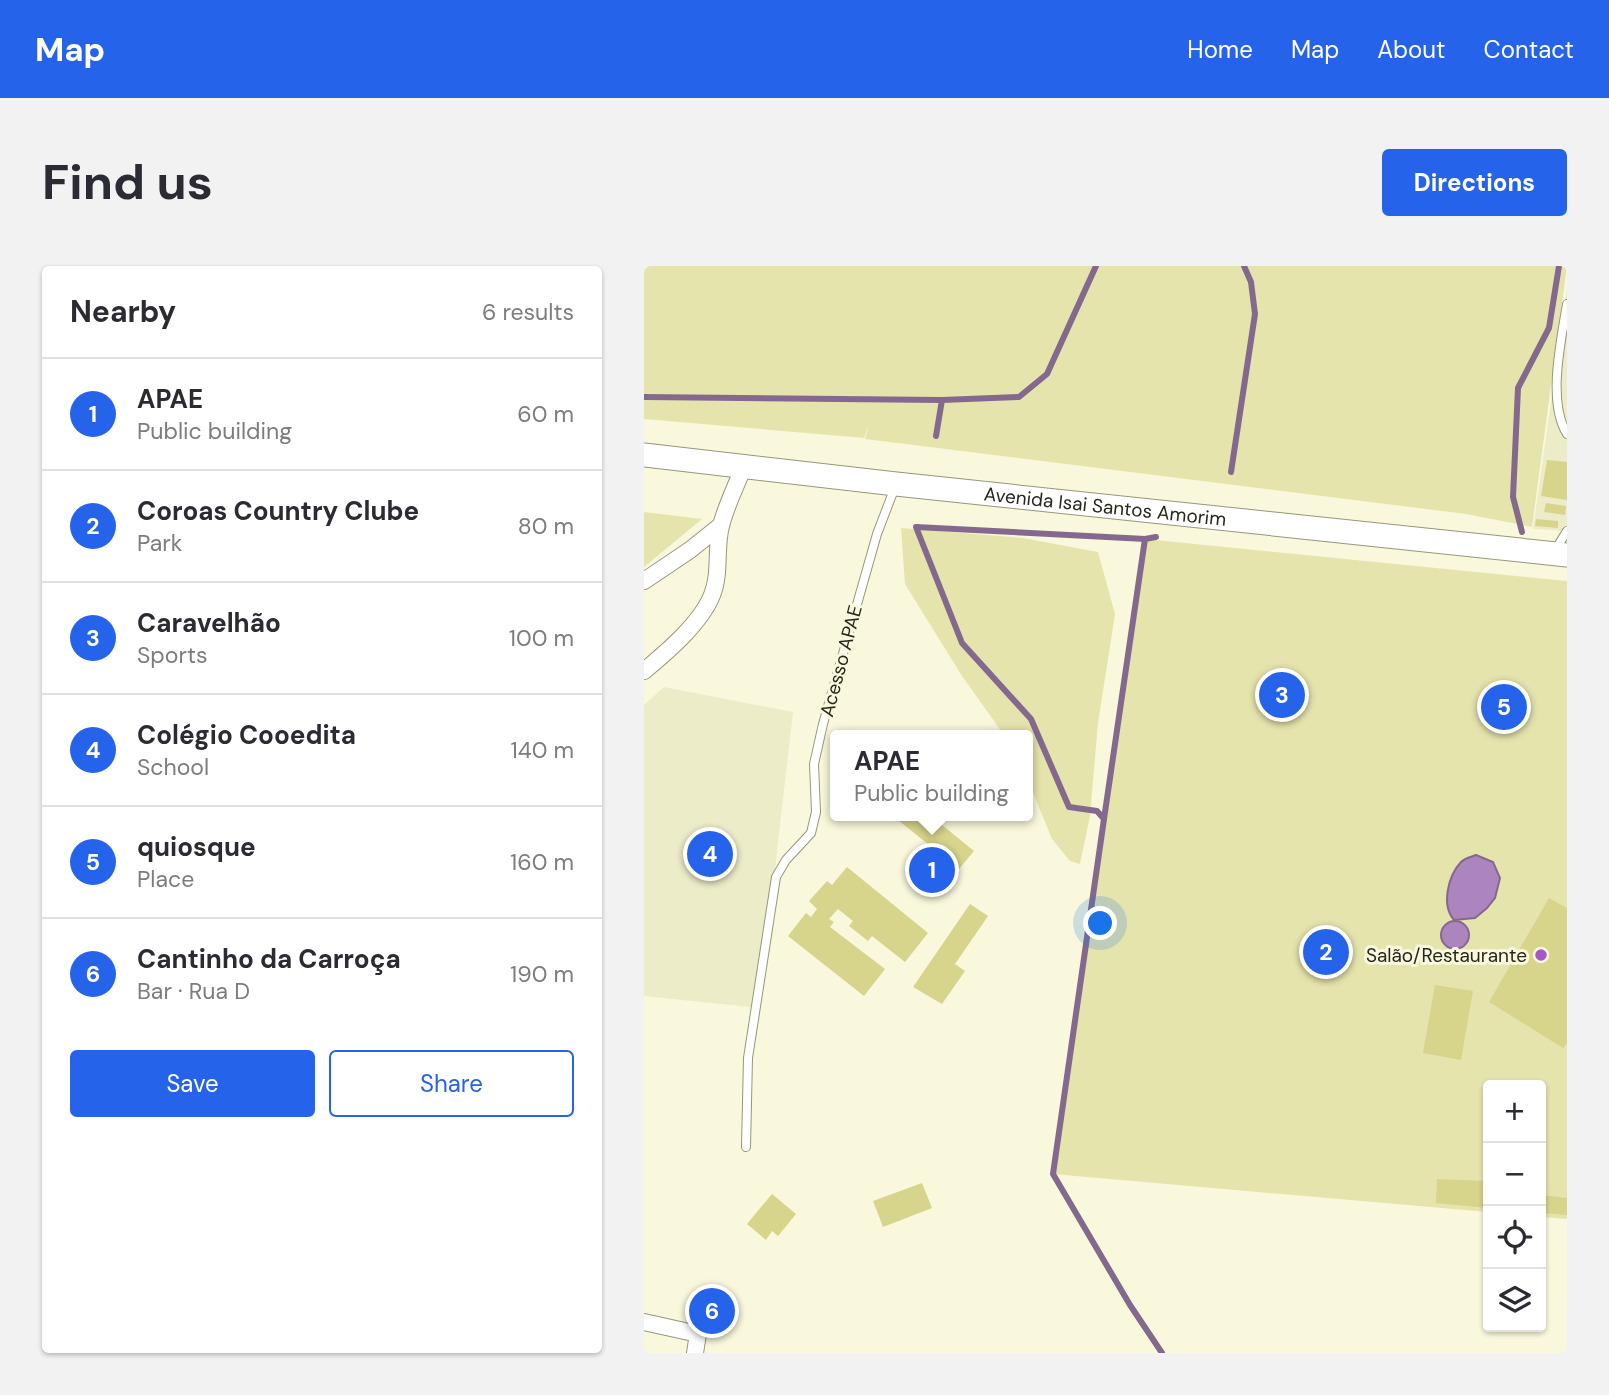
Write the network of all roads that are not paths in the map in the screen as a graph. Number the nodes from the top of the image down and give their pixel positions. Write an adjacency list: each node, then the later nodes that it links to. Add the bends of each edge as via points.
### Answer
1 (1567, 304): 2 (lane)
2 (1563, 354): 3 (lane, via 1558,410)
3 (1567, 435)
4 (644, 454): 5 (main road, Avenida Isai Santos Amorim)
5 (744, 465): 6 (main road, Avenida Isai Santos Amorim); 7 (street)
6 (896, 484): 9 (main road, Avenida Isai Santos Amorim); 12 (lane, Acesso APAE, via 877,534 823,724 814,764 811,833 780,868 773,893 748,1058)
7 (720, 526): 10 (street); 11 (street, via 712,596 670,649)
8 (1567, 531): 9 (lane)
9 (1560, 554)
10 (644, 581)
11 (644, 671)
12 (746, 1147)
13 (644, 1322): 14 (street, via 698,1334)
14 (695, 1353)

